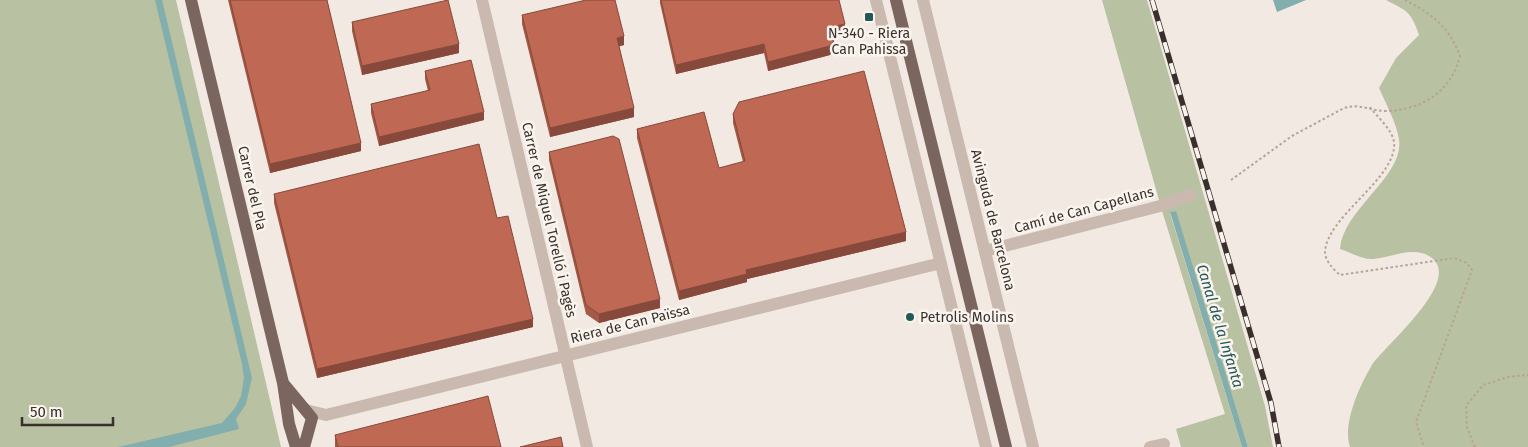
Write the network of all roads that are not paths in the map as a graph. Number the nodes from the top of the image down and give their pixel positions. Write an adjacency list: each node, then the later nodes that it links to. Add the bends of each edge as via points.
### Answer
1 (191, 0): 10 (main road, Carrer del Pla)
2 (482, 0): 9 (street, Carrer de Miquel Torelló i Pagès)
3 (876, 0): 8 (street)
4 (896, 0): 20 (main road)
5 (923, 0): 7 (street, Avinguda de Barcelona)
6 (1190, 195): 7 (street, Camí de Can Capellans, via 1160,206)
7 (985, 251): 21 (street, Avinguda de Barcelona)
8 (940, 262): 9 (street, Riera de Can Païssa); 19 (street)
9 (565, 355): 12 (street, Riera de Can Païssa); 18 (street, Carrer de Miquel Torelló i Pagès)
10 (283, 383): 11 (main road, Carrer del Pla); 13 (main road, Carrer del Pla)
11 (305, 410): 12 (street, Riera de Can Païssa); 13 (main road, via 294,410); 14 (main road, Carrer del Pla, via 312,418)
12 (326, 415): 14 (street, Riera de Can Païssa)
13 (289, 422): 14 (main road, via 301,432); 16 (main road, Carrer del Pla)
14 (309, 428): 17 (main road, Carrer del Pla)
15 (1164, 444): 22 (street)
16 (296, 447)
17 (304, 447)
18 (587, 447)
19 (986, 447)
20 (1006, 447)
21 (1033, 447)
22 (1150, 447)

